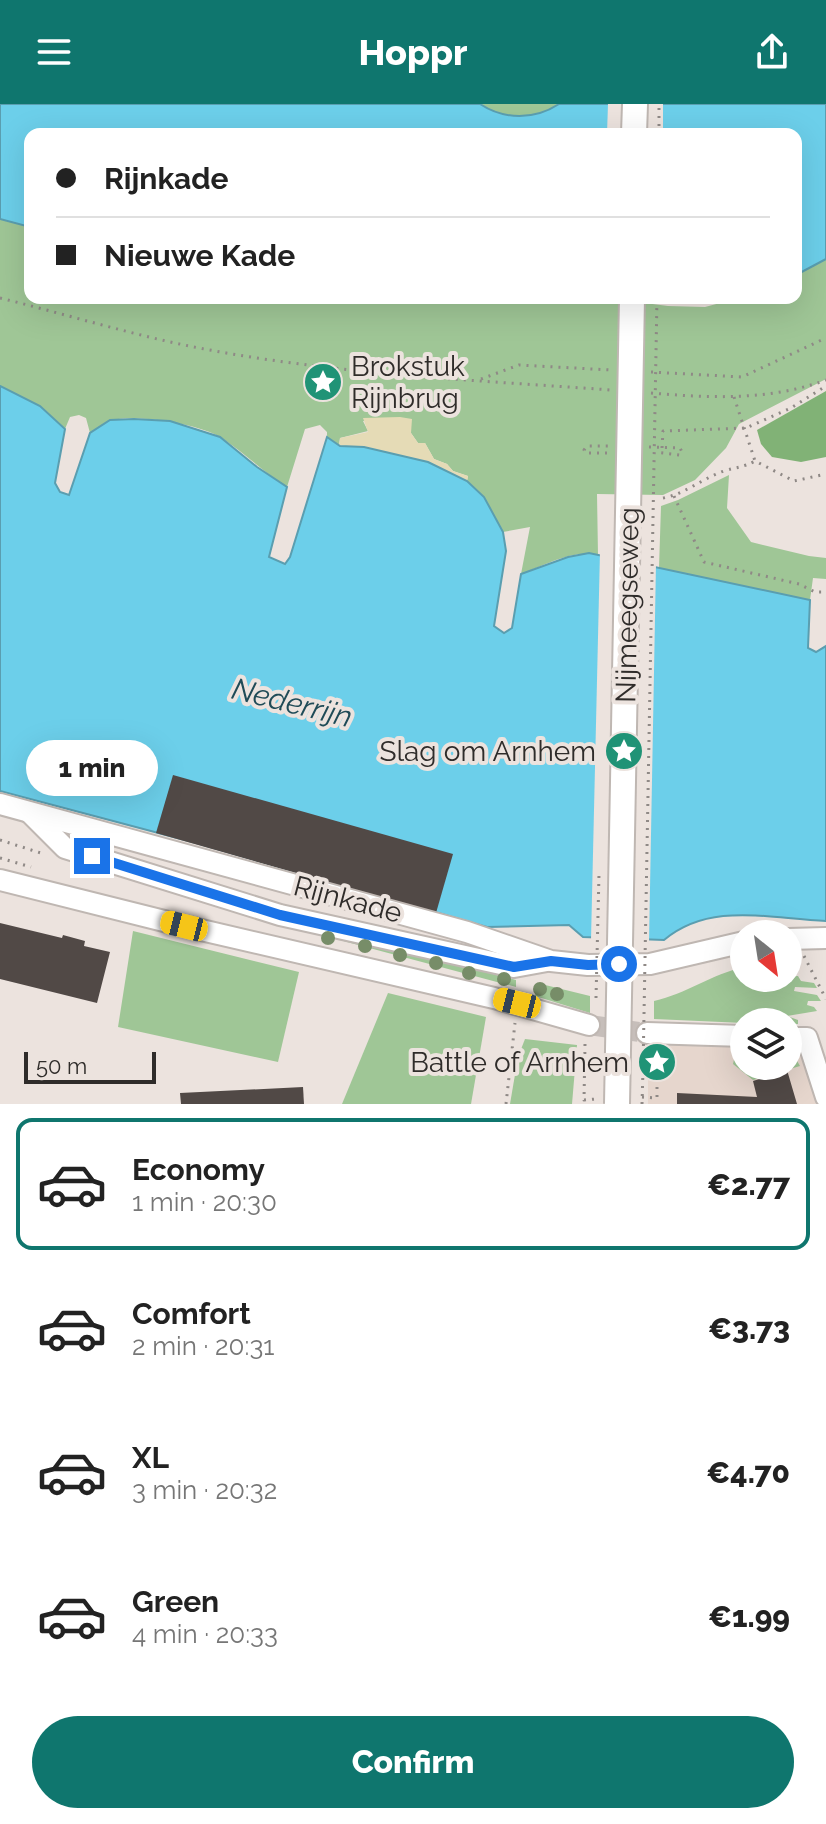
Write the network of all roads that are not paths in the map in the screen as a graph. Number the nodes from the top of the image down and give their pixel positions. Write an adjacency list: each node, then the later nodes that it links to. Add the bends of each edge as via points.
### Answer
1 (635, 104): 2 (main road)
2 (634, 128)
3 (632, 304): 18 (main road, Nijmeegseweg, bridge)
4 (0, 804): 5 (street, Rijnkade)
5 (27, 810): 7 (street, via 65,848); 12 (street, Rijnkade, via 467,932)
6 (0, 880): 11 (street)
7 (280, 915): 11 (street); 12 (street, via 514,967)
8 (802, 938): 9 (street)
9 (826, 938)
10 (730, 945): 12 (street, Rijnkade, via 650,964)
11 (274, 947): 13 (street, via 517,1003)
12 (551, 961)
13 (589, 1025)
14 (647, 1033): 15 (street)
15 (730, 1036)
16 (802, 1048): 17 (street)
17 (826, 1097)
18 (606, 1101)

